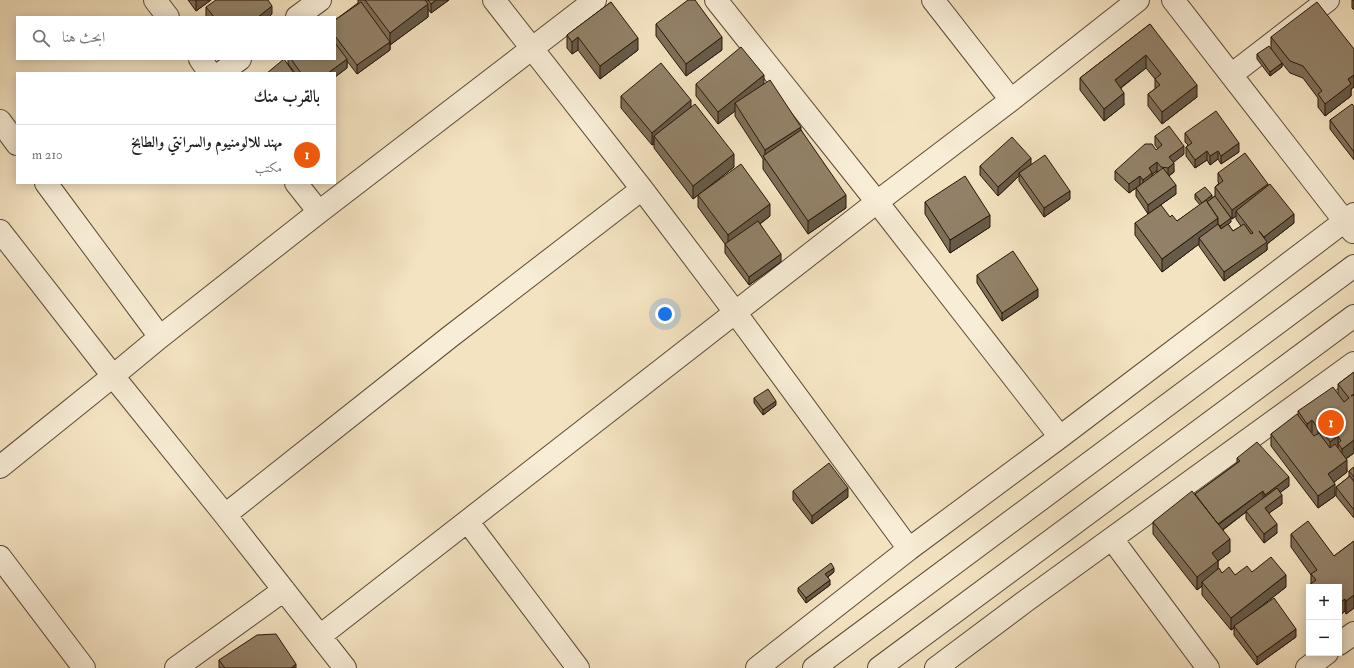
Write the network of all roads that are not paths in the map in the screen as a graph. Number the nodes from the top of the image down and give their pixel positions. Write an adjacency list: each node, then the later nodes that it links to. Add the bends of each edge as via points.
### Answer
1 (155, 0): 10 (street)
2 (320, 0): 11 (street)
3 (494, 0): 12 (street)
4 (595, 0): 12 (street)
5 (716, 0): 24 (street)
6 (933, 0): 18 (street)
7 (1138, 0): 18 (street)
8 (1173, 0): 17 (street)
9 (1328, 0): 17 (street)
10 (167, 16)
11 (298, 16)
12 (532, 49): 23 (street); 25 (street)
13 (201, 60): 15 (street)
14 (239, 60): 16 (street)
15 (209, 72)
16 (222, 72)
17 (1231, 75): 26 (street)
18 (1011, 100): 24 (street)
19 (0, 121): 20 (street)
20 (16, 143)
21 (47, 184): 31 (street)
22 (297, 184): 25 (street)
23 (642, 189): 29 (street); 36 (street)
24 (877, 202): 29 (street); 34 (street)
25 (319, 212): 31 (street)
26 (1351, 222): 34 (street)
27 (0, 231): 33 (street)
28 (1354, 266): 51 (street)
29 (735, 312): 37 (street); 39 (street)
30 (1354, 316): 52 (street)
31 (160, 337): 33 (street)
32 (1354, 363): 38 (street)
33 (113, 376): 35 (street); 36 (street)
34 (1060, 437): 39 (street)
35 (0, 467)
36 (225, 515): 41 (street)
37 (468, 522): 43 (street); 49 (street)
38 (1112, 539): 53 (street); 54 (street)
39 (909, 549): 50 (street)
40 (0, 557): 46 (street)
41 (284, 590): 43 (street); 47 (street)
42 (1354, 633): 44 (street)
43 (320, 636): 48 (street)
44 (1342, 642)
45 (1323, 656): 55 (street)
46 (84, 668)
47 (176, 668)
48 (345, 668)
49 (578, 668)
50 (756, 668)
51 (814, 668)
52 (878, 668)
53 (936, 668)
54 (1208, 668)
55 (1307, 668)

